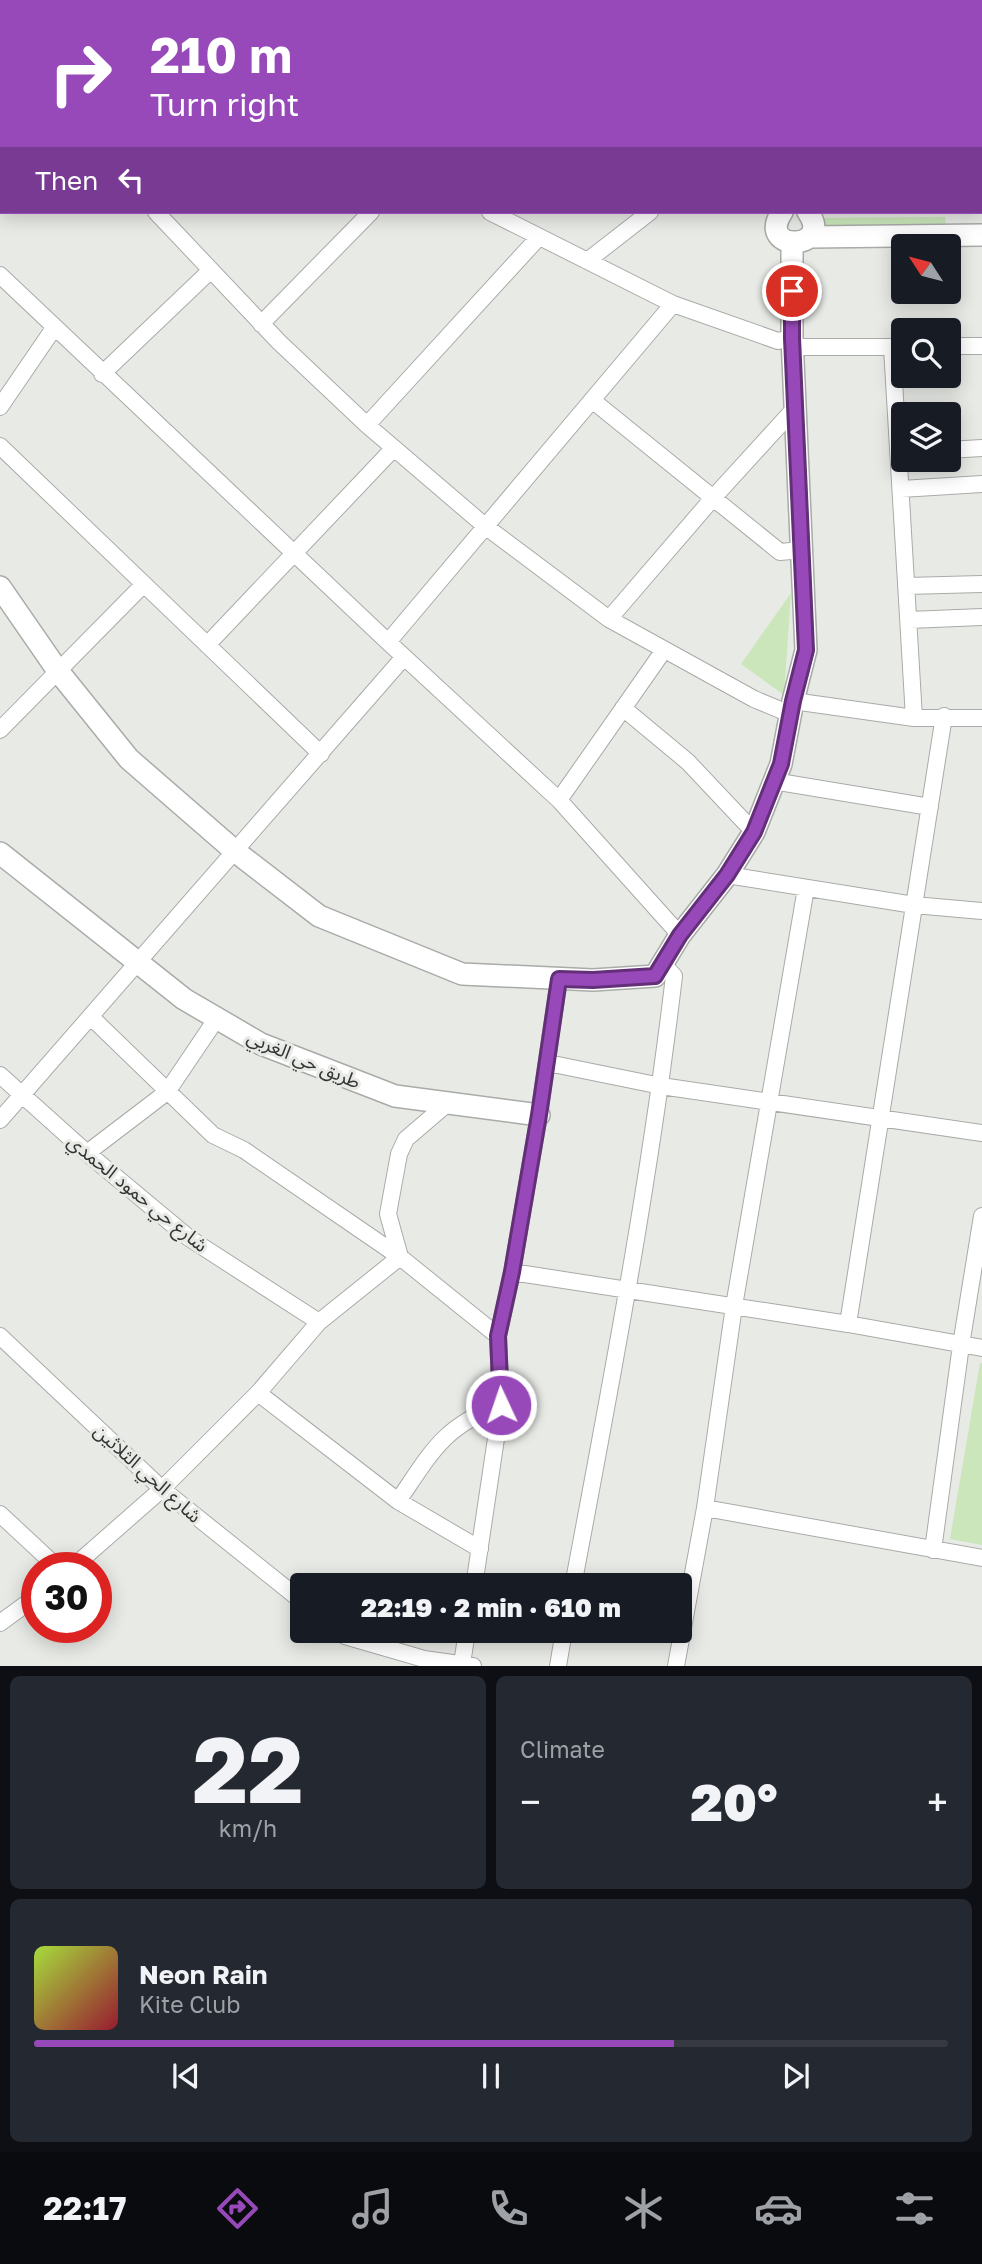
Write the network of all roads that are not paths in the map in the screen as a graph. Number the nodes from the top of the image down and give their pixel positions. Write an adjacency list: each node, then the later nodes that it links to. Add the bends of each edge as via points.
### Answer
1 (158, 214): 11 (street)
2 (369, 214): 14 (street)
3 (494, 214): 8 (street)
4 (647, 214): 10 (street)
5 (780, 214): 9 (street, via 776,225 781,237)
6 (809, 214): 9 (street, via 813,226)
7 (982, 235): 9 (street)
8 (539, 237): 10 (street); 24 (street)
9 (801, 240): 16 (street)
10 (587, 261): 13 (street)
11 (210, 271): 14 (street); 20 (street)
12 (0, 275): 15 (street)
13 (673, 304): 16 (street); 21 (street)
14 (261, 324): 24 (street)
15 (54, 328): 20 (street); 22 (street)
16 (793, 343): 19 (street); 23 (street)
17 (961, 346): 18 (street)
18 (982, 346)
19 (891, 347)
20 (103, 374): 35 (street)
21 (592, 400): 32 (street); 33 (street)
22 (0, 407)
23 (796, 407): 32 (street); 34 (street)
24 (367, 425): 26 (street)
25 (0, 446): 36 (street)
26 (394, 448): 33 (street); 35 (street)
27 (982, 448): 28 (street)
28 (961, 449)
29 (901, 472): 31 (street)
30 (982, 484): 31 (street)
31 (901, 489): 38 (street)
32 (713, 498): 34 (street, via 780,552); 41 (street)
33 (485, 526): 41 (street); 43 (street)
34 (802, 550): 49 (street, via 806,650)
35 (294, 555): 43 (street); 44 (street)
36 (144, 584): 44 (street); 47 (street)
37 (982, 584): 38 (street)
38 (906, 586): 42 (street)
39 (0, 587): 47 (street)
40 (982, 617): 42 (street)
41 (609, 619): 45 (street)
42 (909, 620): 51 (street)
43 (388, 642): 46 (street)
44 (207, 645): 54 (street)
45 (664, 650): 48 (street); 49 (street, via 754,699)
46 (404, 657): 54 (street); 56 (street)
47 (58, 671): 53 (street); 59 (street, via 129,759)
48 (623, 708): 56 (street); 58 (street, via 688,762)
49 (791, 708): 51 (street); 55 (street, via 781,764)
50 (944, 716): 51 (street); 52 (street); 57 (street)
51 (914, 718)
52 (982, 718)
53 (0, 730)
54 (321, 754): 59 (street)
55 (773, 781): 57 (street); 58 (street)
56 (559, 800): 65 (street)
57 (930, 807): 63 (street)
58 (754, 832): 61 (street)
59 (236, 852): 66 (street); 68 (street, via 319,916 462,974)
60 (0, 853): 66 (street, طريق حي الغربي)
61 (727, 875): 62 (street); 65 (street)
62 (806, 887): 63 (street); 76 (street)
63 (914, 905): 64 (street); 79 (street)
64 (982, 911)
65 (680, 935): 67 (street)
66 (139, 962): 69 (street); 70 (street, طريق حي الغربي, via 184,999)
67 (663, 964): 68 (street, via 655,976); 73 (street, via 674,976)
68 (559, 979): 71 (street)
69 (91, 1017): 74 (street); 75 (street)
70 (217, 1018): 74 (street); 77 (street, طريق حي الغربي, via 261,1044 395,1096)
71 (548, 1063): 73 (street); 78 (street)
72 (0, 1075): 75 (street, شارع حي حمود الحمدي)
73 (661, 1087): 76 (street); 87 (street)
74 (167, 1092): 82 (street); 85 (street, via 214,1135 244,1150)
75 (22, 1095): 80 (street); 82 (street, شارع حي حمود الحمدي)
76 (769, 1101): 79 (street); 88 (street)
77 (448, 1103): 78 (street, طريق حي الغربي); 85 (street, via 406,1139 399,1154 388,1214)
78 (539, 1115): 86 (street)
79 (880, 1117): 81 (street); 90 (street)
80 (0, 1120)
81 (982, 1133)
82 (87, 1153): 89 (street, شارع حي حمود الحمدي, via 189,1238)
83 (982, 1216): 84 (street)
84 (980, 1238): 93 (street)
85 (400, 1256): 89 (street); 92 (street)
86 (512, 1272): 87 (street); 92 (street)
87 (628, 1290): 88 (street); 107 (street)
88 (734, 1306): 90 (street); 99 (street)
89 (319, 1322): 95 (street)
90 (848, 1325): 93 (street)
91 (0, 1336): 97 (street, شارع الحي الثلاثين)
92 (498, 1336): 96 (street)
93 (961, 1345): 94 (street); 102 (street)
94 (982, 1348)
95 (258, 1392): 97 (street); 98 (street)
96 (501, 1405): 98 (street, via 452,1430); 101 (street)
97 (162, 1489): 104 (street); 108 (street, شارع الحي الثلاثين)
98 (398, 1501): 101 (street)
99 (705, 1508): 102 (street); 116 (street)
100 (0, 1514): 103 (street)
101 (480, 1549): 106 (street)
102 (933, 1550): 105 (street)
103 (41, 1552)
104 (90, 1552)
105 (982, 1558)
106 (476, 1573)
107 (575, 1573)
108 (290, 1592)
109 (21, 1608): 110 (street)
110 (0, 1623)
111 (369, 1643): 114 (street, via 424,1659)
112 (468, 1643): 114 (street)
113 (562, 1643): 115 (street)
114 (469, 1665)
115 (558, 1665)
116 (676, 1665)

